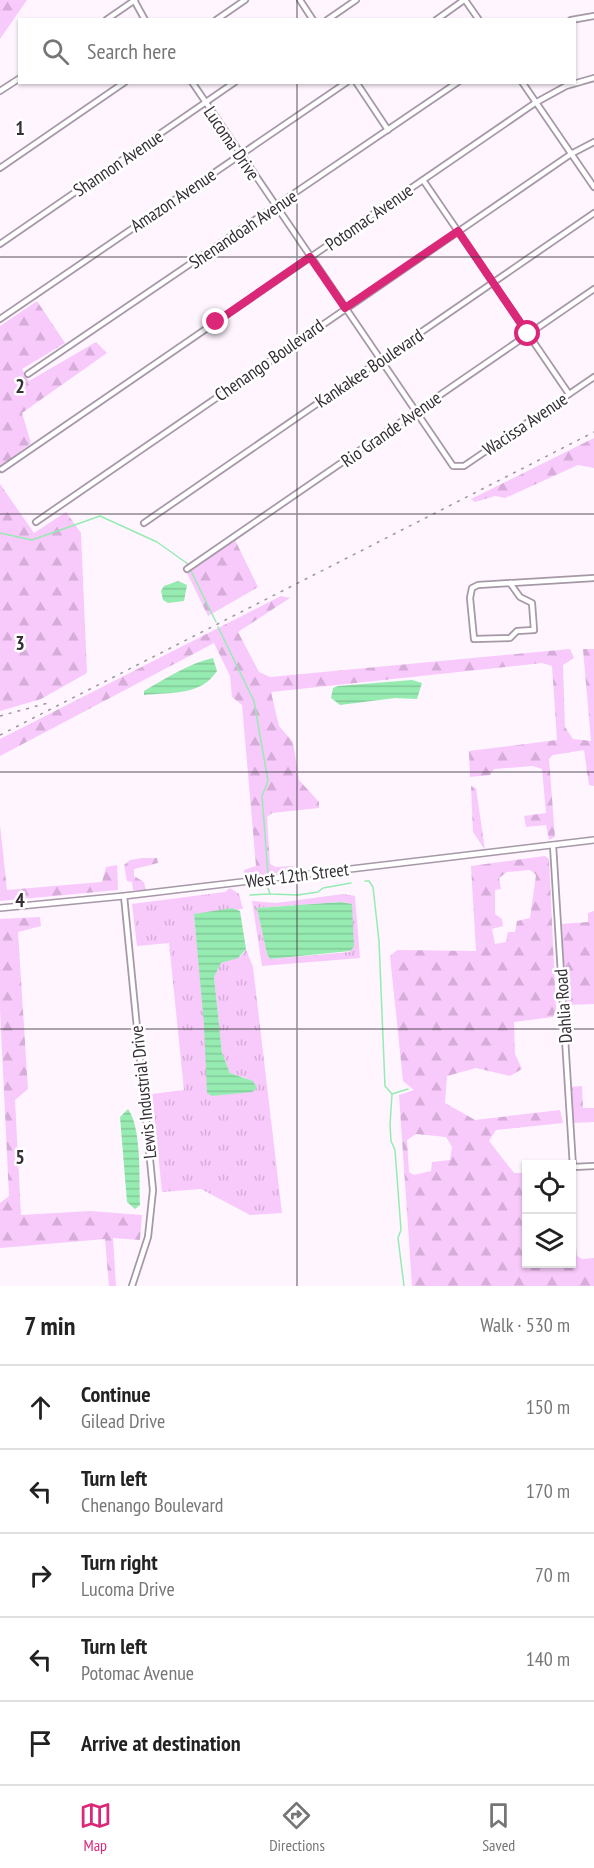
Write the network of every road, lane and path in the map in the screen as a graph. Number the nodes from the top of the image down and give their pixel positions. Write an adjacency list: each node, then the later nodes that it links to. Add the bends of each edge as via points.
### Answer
1 (134, 0): 7 (street); 8 (street)
2 (244, 0): 9 (street)
3 (300, 0): 10 (street)
4 (356, 0): 11 (street)
5 (465, 0): 12 (street); 13 (street)
6 (594, 16): 14 (street)
7 (109, 18)
8 (145, 18)
9 (219, 18)
10 (312, 18)
11 (330, 18)
12 (439, 18)
13 (478, 18)
14 (576, 19)
15 (594, 78): 17 (street, Potomac Avenue)
16 (18, 79): 26 (street)
17 (576, 83)
18 (122, 84): 33 (street)
19 (191, 84): 28 (street, Lucoma Drive)
20 (232, 84): 28 (street, Shannon Avenue)
21 (344, 84): 32 (street, Amazon Avenue)
22 (357, 84): 29 (street)
23 (455, 84): 29 (street, Shenandoah Avenue)
24 (523, 84): 27 (street)
25 (573, 84): 27 (street, Potomac Avenue)
26 (0, 91)
27 (535, 103): 31 (street); 34 (street, Potomac Avenue)
28 (204, 104): 32 (street, Lucoma Drive); 39 (street, Shannon Avenue)
29 (388, 130): 36 (street, Shenandoah Avenue)
30 (594, 142): 31 (street, Chenango Boulevard)
31 (571, 154): 35 (street); 38 (street, Chenango Boulevard)
32 (240, 155): 36 (street, Lucoma Drive); 44 (street, Amazon Avenue)
33 (0, 168)
34 (423, 180): 38 (street); 40 (street, Potomac Avenue)
35 (594, 187)
36 (276, 207): 40 (street, Lucoma Drive); 47 (street, Shenandoah Avenue)
37 (594, 213): 41 (street, Kankakee Boulevard)
38 (458, 231): 41 (street); 43 (street, Chenango Boulevard)
39 (0, 244)
40 (310, 257): 43 (street, Lucoma Drive); 52 (street, Potomac Avenue)
41 (494, 282): 45 (street); 46 (street, Kankakee Boulevard)
42 (594, 289): 45 (street, Rio Grande Avenue)
43 (345, 308): 46 (street, Lucoma Drive); 53 (street, Chenango Boulevard)
44 (0, 319)
45 (528, 334): 49 (street); 50 (street, Rio Grande Avenue)
46 (380, 360): 50 (street, Lucoma Drive); 54 (street, Kankakee Boulevard)
47 (28, 374)
48 (594, 377): 49 (street, Wacissa Avenue)
49 (569, 394): 51 (street, Wacissa Avenue, via 465,466)
50 (414, 413): 51 (street, Lucoma Drive); 55 (street, Rio Grande Avenue)
51 (456, 468)
52 (2, 469)
53 (36, 522)
54 (144, 524)
55 (187, 568)
56 (594, 578): 57 (street)
57 (510, 583): 57 (street, via 472,588 474,639 510,638 518,631 534,630 532,603 520,597)
58 (594, 840): 59 (street, West 12th Street)
59 (553, 845): 60 (street, West 12th Street); 62 (street, Dahlia Road)
60 (124, 896): 61 (street, West 12th Street); 65 (street, Lewis Industrial Drive, via 153,1190 148,1237)
61 (0, 908)
62 (573, 1160)
63 (594, 1166): 64 (street)
64 (576, 1167)
65 (132, 1286)

